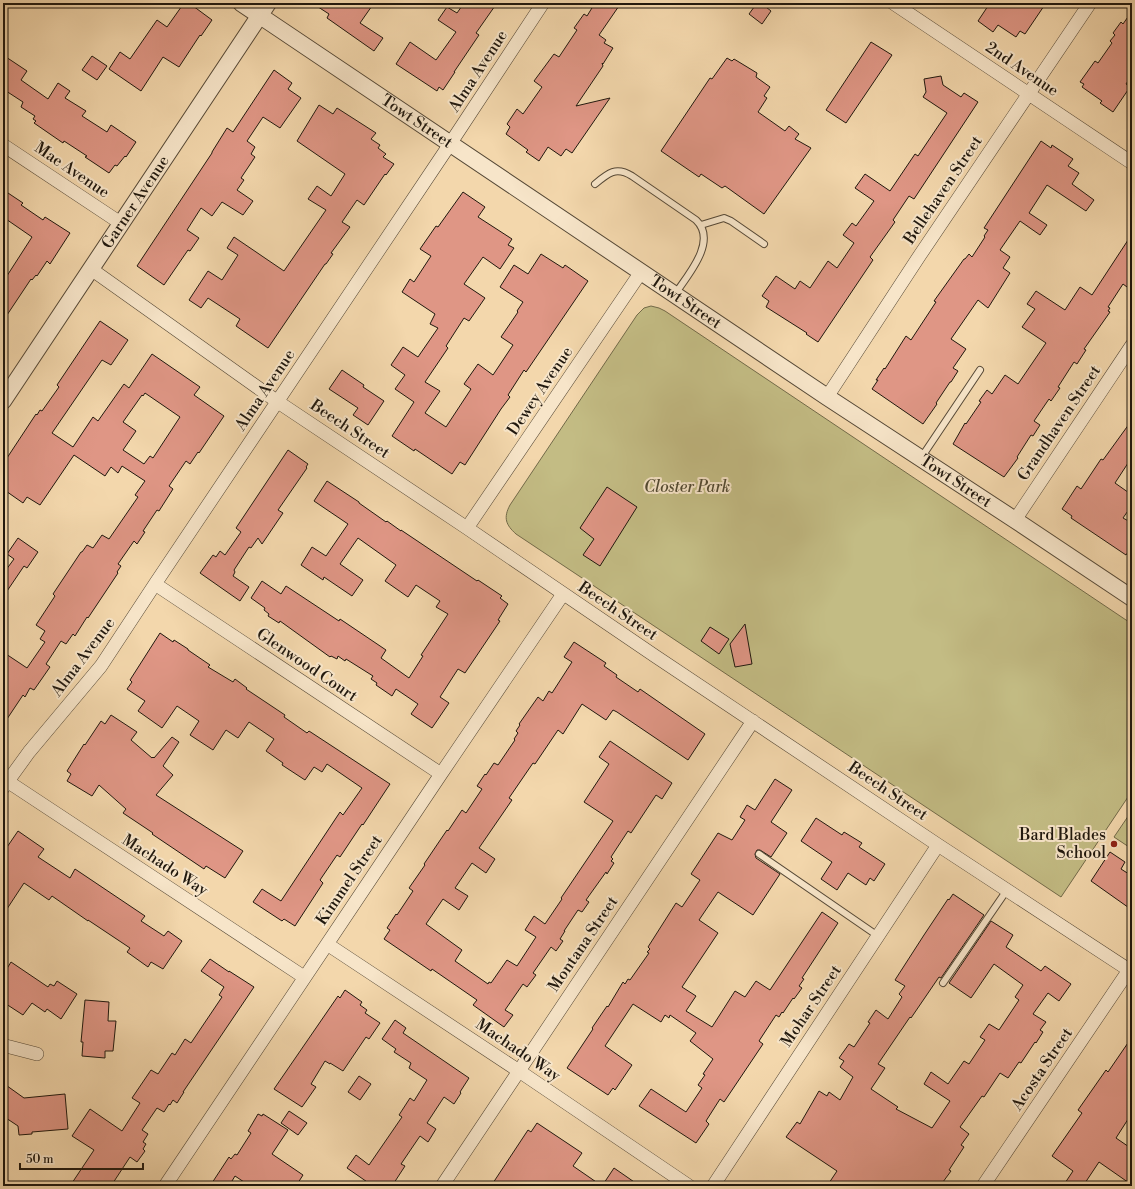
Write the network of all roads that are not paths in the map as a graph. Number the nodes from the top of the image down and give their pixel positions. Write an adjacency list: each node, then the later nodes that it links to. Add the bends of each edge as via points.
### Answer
1 (241, 3): 5 (street, Towt Street)
2 (542, 3): 7 (street, Alma Avenue)
3 (893, 3): 6 (street, 2nd Avenue)
4 (1090, 3): 6 (street, Bellehaven Street)
5 (264, 9): 7 (street, Towt Street); 11 (street, Garner Avenue)
6 (1029, 93): 9 (street, 2nd Avenue); 20 (street, Bellehaven Street)
7 (450, 144): 15 (street, Towt Street); 21 (street, Alma Avenue)
8 (3, 145): 11 (street, Mae Avenue)
9 (1132, 163)
10 (595, 184): 12 (lane, via 610,173 621,171)
11 (122, 224): 14 (street, Garner Avenue)
12 (701, 225): 13 (lane, via 724,218); 16 (lane, via 703,248 700,256)
13 (764, 244)
14 (91, 269): 19 (street, Garner Avenue); 21 (street, Beech Street)
15 (641, 272): 16 (street, Towt Street); 24 (street, Dewey Avenue)
16 (675, 294): 20 (street, Towt Street)
17 (1132, 345): 23 (street, Grandhaven Street)
18 (980, 370): 22 (lane)
19 (4, 396)
20 (826, 397): 22 (street, Towt Street)
21 (278, 402): 24 (street, Beech Street); 25 (street, Alma Avenue)
22 (921, 458): 23 (street, Towt Street)
23 (1015, 520): 27 (street, Towt Street)
24 (467, 528): 26 (street, Beech Street)
25 (155, 584): 29 (street, Glenwood Court); 30 (street, Alma Avenue, via 101,666 28,752)
26 (563, 594): 28 (street, Beech Street); 29 (street, Kimmel Street)
27 (1132, 598)
28 (753, 721): 31 (street, Beech Street); 41 (street, Montana Street)
29 (441, 774): 35 (street, Kimmel Street)
30 (5, 785): 37 (street, Machado Way)
31 (938, 845): 33 (street, Beech Street); 34 (street, Mohar Street)
32 (759, 854): 34 (lane)
33 (1007, 890): 36 (street, Beech Street); 38 (lane)
34 (878, 936): 45 (street, Mohar Street)
35 (327, 944): 37 (street, Kimmel Street); 41 (street, Machado Way)
36 (1131, 971): 46 (street, Acosta Street)
37 (304, 977): 42 (street, Kimmel Street)
38 (943, 983)
39 (3, 1044): 40 (street)
40 (37, 1054)
41 (519, 1071): 43 (street, Montana Street); 44 (street, Machado Way)
42 (165, 1186)
43 (442, 1186)
44 (690, 1186)
45 (713, 1186)
46 (983, 1186)

